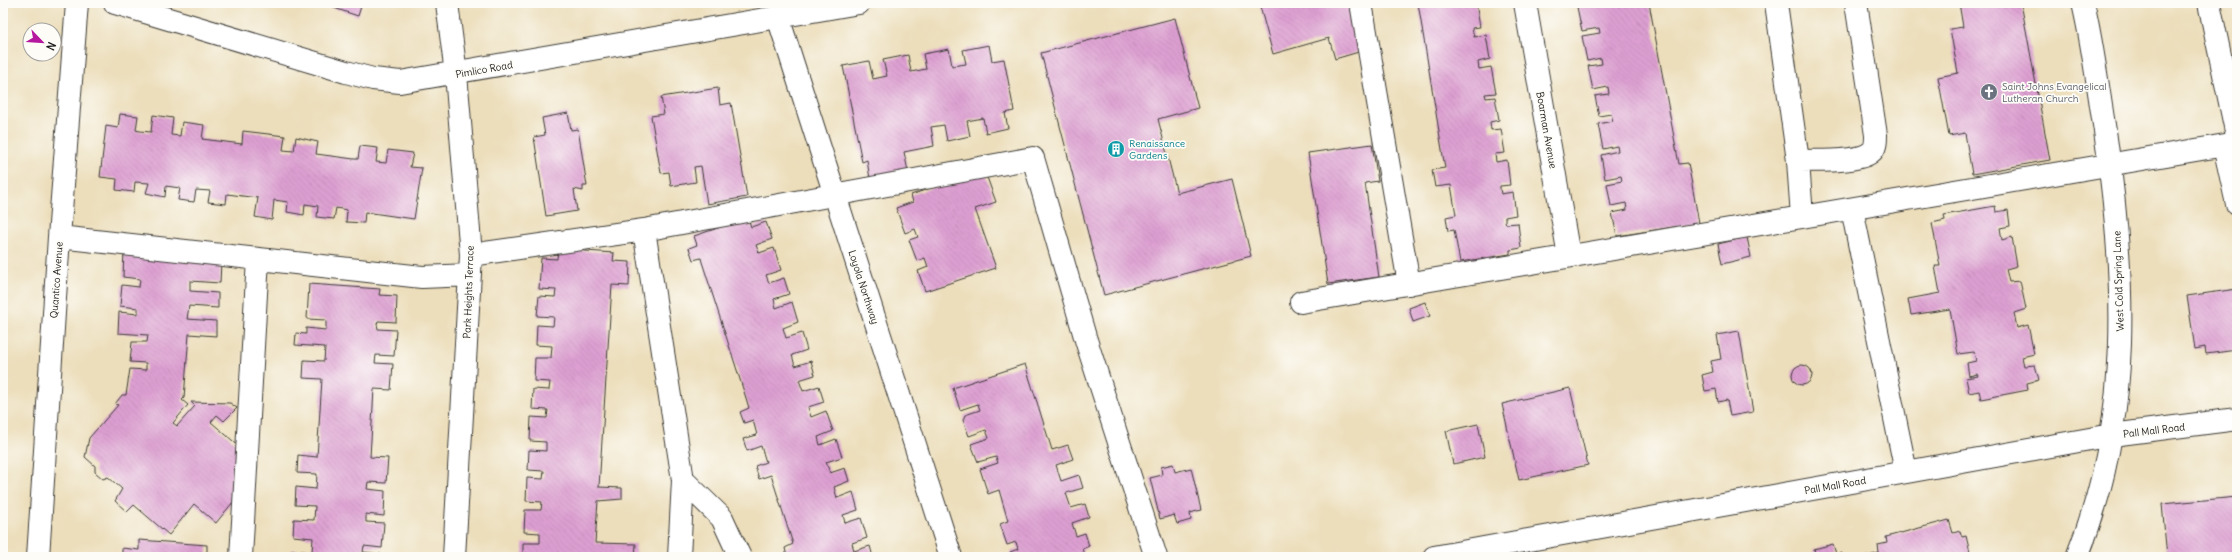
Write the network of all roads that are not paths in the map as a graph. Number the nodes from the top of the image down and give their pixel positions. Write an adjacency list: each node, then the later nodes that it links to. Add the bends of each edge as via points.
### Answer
1 (77, 3): 21 (street, Quantico Avenue)
2 (115, 3): 12 (street, Pimlico Road, via 373,79 400,82)
3 (447, 3): 12 (street, Park Heights Terrace)
4 (859, 3): 11 (street, Pimlico Road)
5 (1361, 3): 25 (street)
6 (1525, 3): 22 (street, Boarman Avenue)
7 (1776, 3): 14 (street)
8 (1856, 3): 14 (street, via 1876,135 1875,146 1867,155 1852,159)
9 (2083, 3): 15 (street, West Cold Spring Lane)
10 (2209, 3): 13 (street)
11 (778, 17): 12 (street, Pimlico Road); 16 (street, Loyola Northway)
12 (456, 74): 24 (street, Park Heights Terrace)
13 (2233, 142): 15 (street); 17 (street)
14 (1798, 161): 19 (street)
15 (2110, 166): 18 (street); 28 (street, West Cold Spring Lane, via 2120,288 2120,366)
16 (834, 196): 20 (street); 36 (street, Loyola Northway); 37 (street, via 1033,158 1086,340)
17 (2237, 204)
18 (1852, 209): 19 (street); 29 (street)
19 (1802, 217): 22 (street)
20 (644, 230): 24 (street); 30 (street)
21 (59, 237): 23 (street); 31 (street, Quantico Avenue)
22 (1569, 256): 25 (street)
23 (258, 259): 24 (street, via 422,277); 32 (street)
24 (470, 265): 33 (street, Park Heights Terrace)
25 (1409, 284): 26 (street)
26 (1302, 302)
27 (2237, 419): 28 (street, Pall Mall Road)
28 (2112, 435): 29 (street, Pall Mall Road); 39 (street, West Cold Spring Lane, via 2087,532)
29 (1906, 472): 38 (street, Pall Mall Road)
30 (683, 480): 34 (street); 35 (street, via 722,518)
31 (38, 557)
32 (241, 557)
33 (454, 557)
34 (678, 557)
35 (740, 557)
36 (951, 557)
37 (1156, 557)
38 (1434, 557)
39 (2077, 557)

